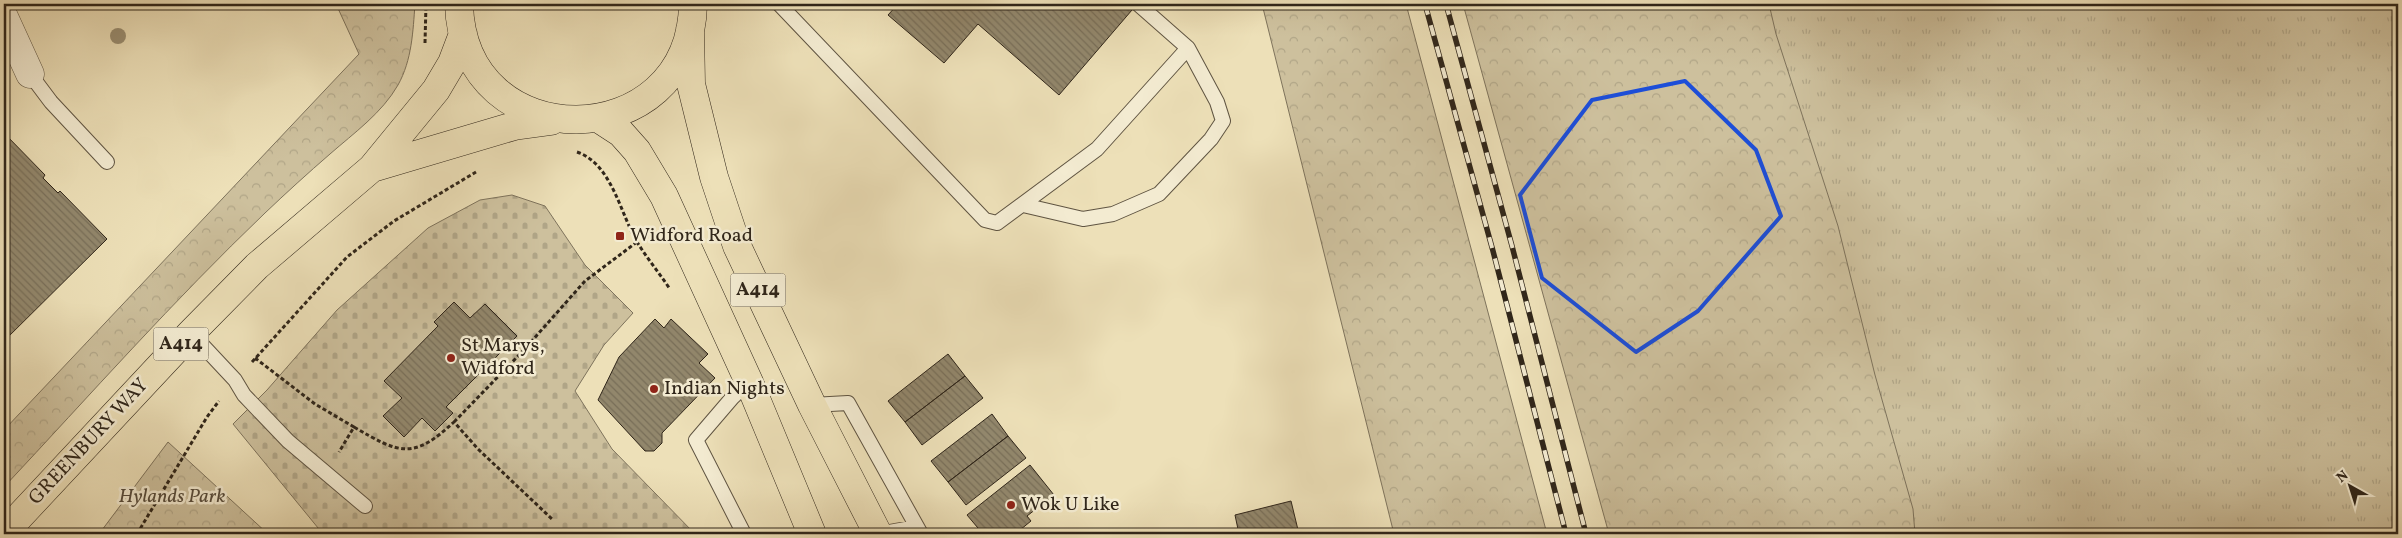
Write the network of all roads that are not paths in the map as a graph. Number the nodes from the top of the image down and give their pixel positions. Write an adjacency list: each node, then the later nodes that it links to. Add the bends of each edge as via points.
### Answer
1 (459, 4): 6 (highway, A414)
2 (779, 4): 13 (lane, via 985,220 997,223)
3 (1138, 4): 7 (lane)
4 (696, 15): 9 (highway, A414, via 683,51 664,80 628,109); 16 (highway, A414, via 691,84 718,190 737,246)
5 (4, 17): 8 (street)
6 (463, 34): 10 (highway, A414, via 478,69 498,91 522,108); 12 (highway, GREENBURY WAY / A414, via 452,63 436,90)
7 (1188, 48): 13 (lane, via 1097,149); 13 (lane, via 1223,120 1211,139 1159,194 1113,214 1083,219)
8 (30, 74): 11 (lane, via 51,102)
9 (598, 118): 10 (highway, A414); 15 (highway, A414, via 621,133 637,151 660,190)
10 (560, 119): 12 (highway, GREENBURY WAY / A414, via 514,126)
11 (107, 162)
12 (372, 168): 14 (highway, GREENBURY WAY / A414, via 258,266)
13 (1023, 205)
14 (191, 333): 17 (lane, via 288,441); 19 (highway, GREENBURY WAY / A414)
15 (749, 382): 20 (lane, via 696,440); 21 (highway, A414)
16 (812, 405): 18 (lane, via 848,403); 22 (highway, A414)
17 (365, 506)
18 (919, 531): 22 (lane)
19 (4, 533)
20 (744, 534)
21 (812, 534)
22 (878, 534)

